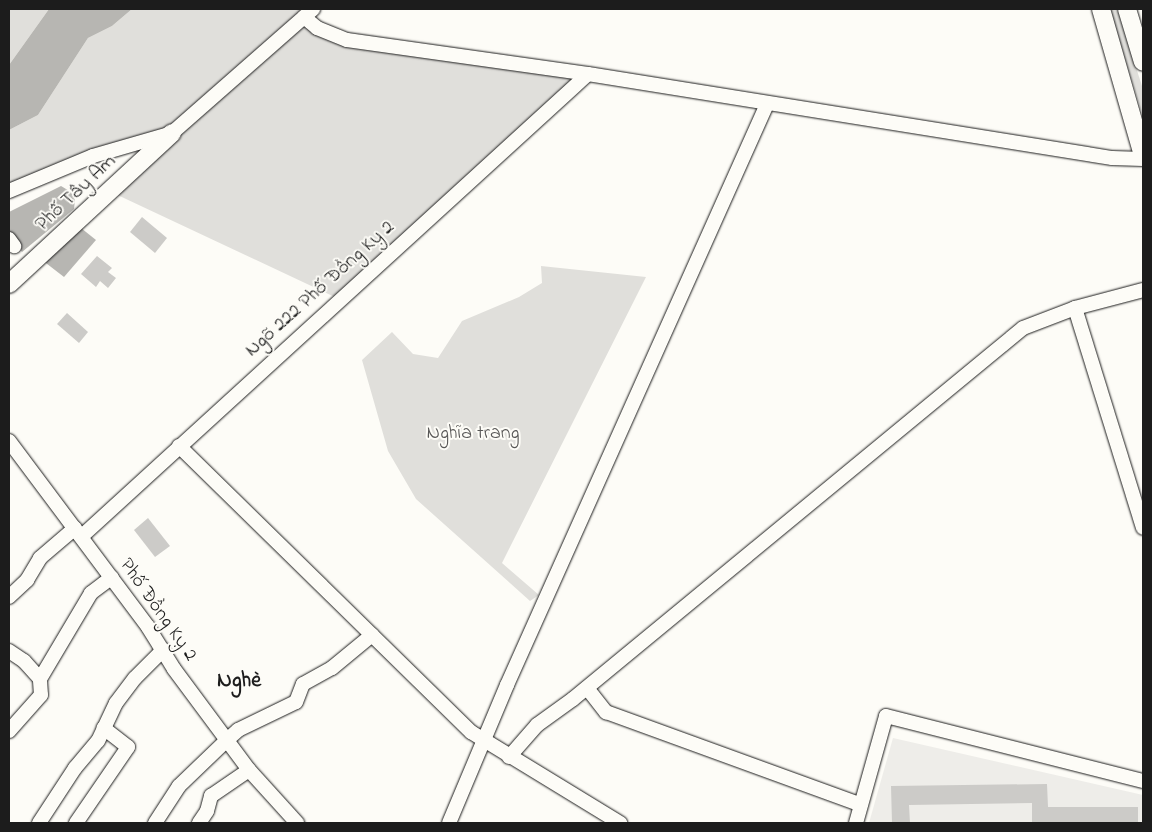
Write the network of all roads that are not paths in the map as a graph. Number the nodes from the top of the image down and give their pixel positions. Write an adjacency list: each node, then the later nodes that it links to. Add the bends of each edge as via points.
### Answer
1 (1101, 9): 8 (main road)
2 (1126, 9): 4 (main road)
3 (308, 13): 5 (street, via 317,28 339,38); 7 (street)
4 (1142, 56)
5 (588, 74): 6 (street); 15 (street, Ngõ 222 Phố Đồng Kỵ 2)
6 (767, 104): 9 (street, via 1112,158); 28 (street)
7 (172, 133): 10 (street, via 93,156); 11 (main road, Phố Tây Am)
8 (1143, 155)
9 (1143, 159)
10 (9, 191)
11 (9, 284)
12 (1143, 290): 13 (street)
13 (1075, 308): 16 (street); 24 (street, via 1023,328)
14 (9, 441): 17 (street, Phố Đồng Kỵ 2)
15 (179, 446): 17 (street, Ngõ 222 Phố Đồng Kỵ 2); 20 (street)
16 (1143, 528)
17 (78, 532): 18 (street, Phố Đồng Kỵ 2); 19 (street, Ngõ 222 Phố Đồng Kỵ 2, via 40,558 27,580)
18 (112, 577): 21 (street, Phố Đồng Kỵ 2); 23 (street, via 91,593)
19 (9, 597)
20 (372, 635): 27 (street, via 332,668 303,684 296,702 238,730); 28 (street)
21 (163, 650): 25 (street, via 134,678 113,708); 27 (street, Phố Đồng Kỵ 2)
22 (9, 651): 23 (street, via 24,660)
23 (40, 680): 26 (street, via 41,695)
24 (587, 688): 29 (street, via 537,725); 32 (street, via 606,712)
25 (104, 728): 33 (street); 34 (street, via 128,747)
26 (9, 731)
27 (227, 740): 30 (street, Phố Đồng Kỵ 2); 35 (street, via 179,786)
28 (483, 742): 29 (street); 38 (street)
29 (510, 757): 39 (street)
30 (249, 770): 36 (street, via 211,796); 37 (street, Phố Đồng Kỵ 2)
31 (1143, 781): 32 (street, via 886,716)
32 (861, 805): 40 (street)
33 (39, 823)
34 (76, 823)
35 (155, 823)
36 (198, 823)
37 (297, 823)
38 (450, 823)
39 (620, 823)
40 (856, 823)

